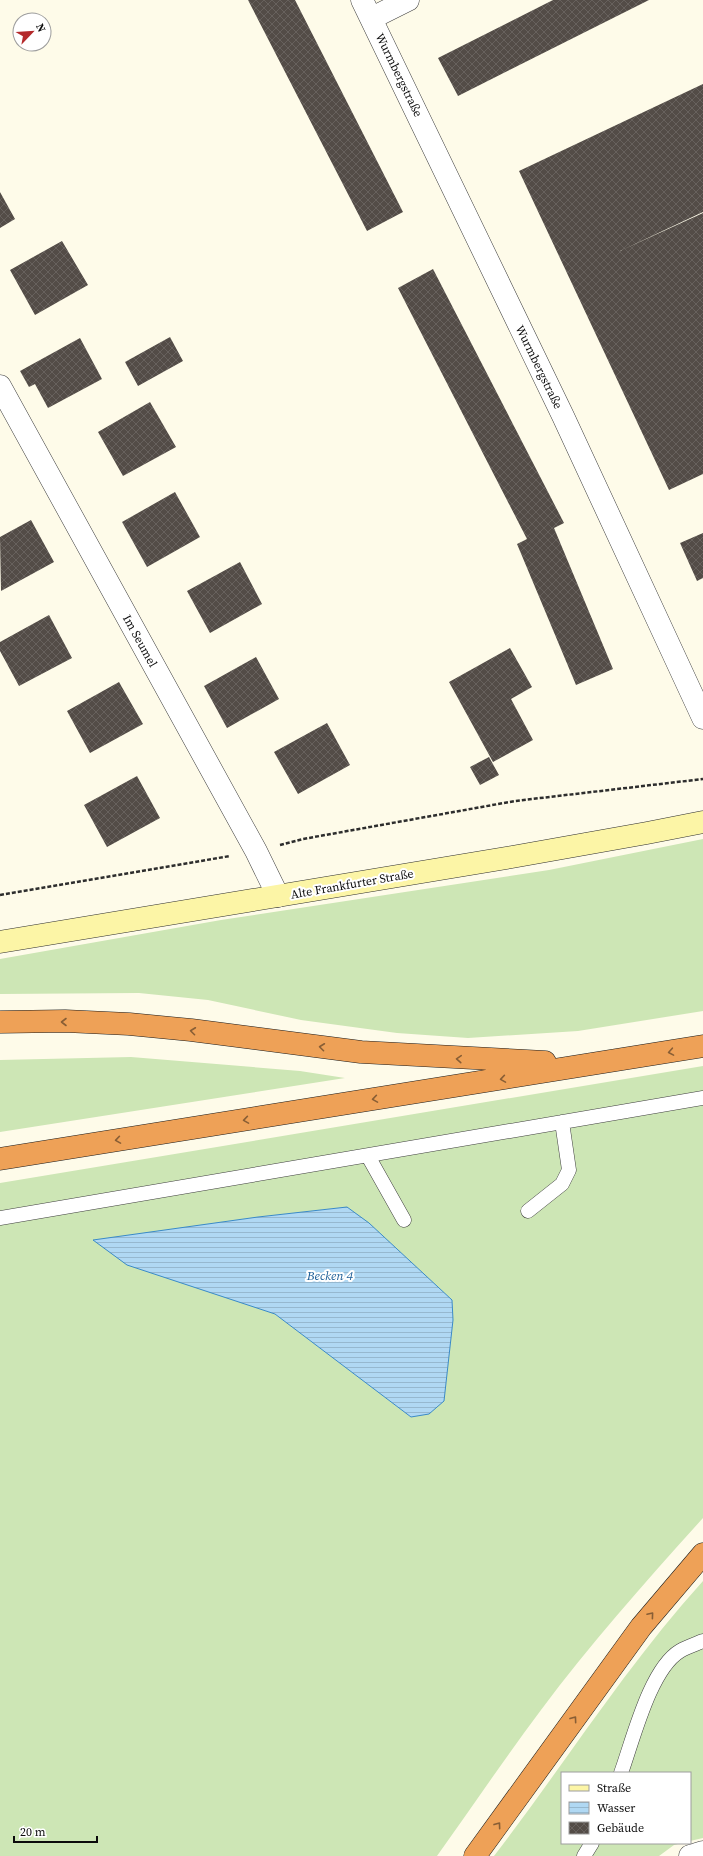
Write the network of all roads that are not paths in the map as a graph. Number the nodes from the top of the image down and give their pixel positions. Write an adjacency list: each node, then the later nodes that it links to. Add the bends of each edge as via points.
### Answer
1 (408, 0): 2 (street, Wurmbergstraße)
2 (367, 9): 4 (street, Wurmbergstraße, via 566,424)
3 (0, 386): 6 (street, Im Seumel, via 256,851)
4 (703, 718)
5 (703, 822): 6 (street, Alte Frankfurter Straße)
6 (278, 896): 7 (street, Alte Frankfurter Straße)
7 (0, 942)
8 (0, 1022): 10 (highway, one-way to 8, via 554,1063 474,1060 361,1052 129,1024 66,1021)
9 (703, 1046): 10 (highway, one-way to 10)
10 (638, 1057): 14 (highway, one-way to 14)
11 (703, 1098): 12 (lane)
12 (562, 1122): 13 (lane); 15 (lane, via 569,1170 562,1184)
13 (368, 1156): 16 (lane); 17 (lane)
14 (0, 1159)
15 (528, 1211)
16 (0, 1218)
17 (404, 1220)
18 (703, 1554): 23 (highway, one-way to 18, via 641,1627)
19 (703, 1641): 20 (lane, via 680,1651 661,1669 651,1689)
20 (621, 1772)
21 (591, 1844): 24 (lane)
22 (703, 1852): 25 (street)
23 (476, 1856)
24 (584, 1856)
25 (690, 1856)

